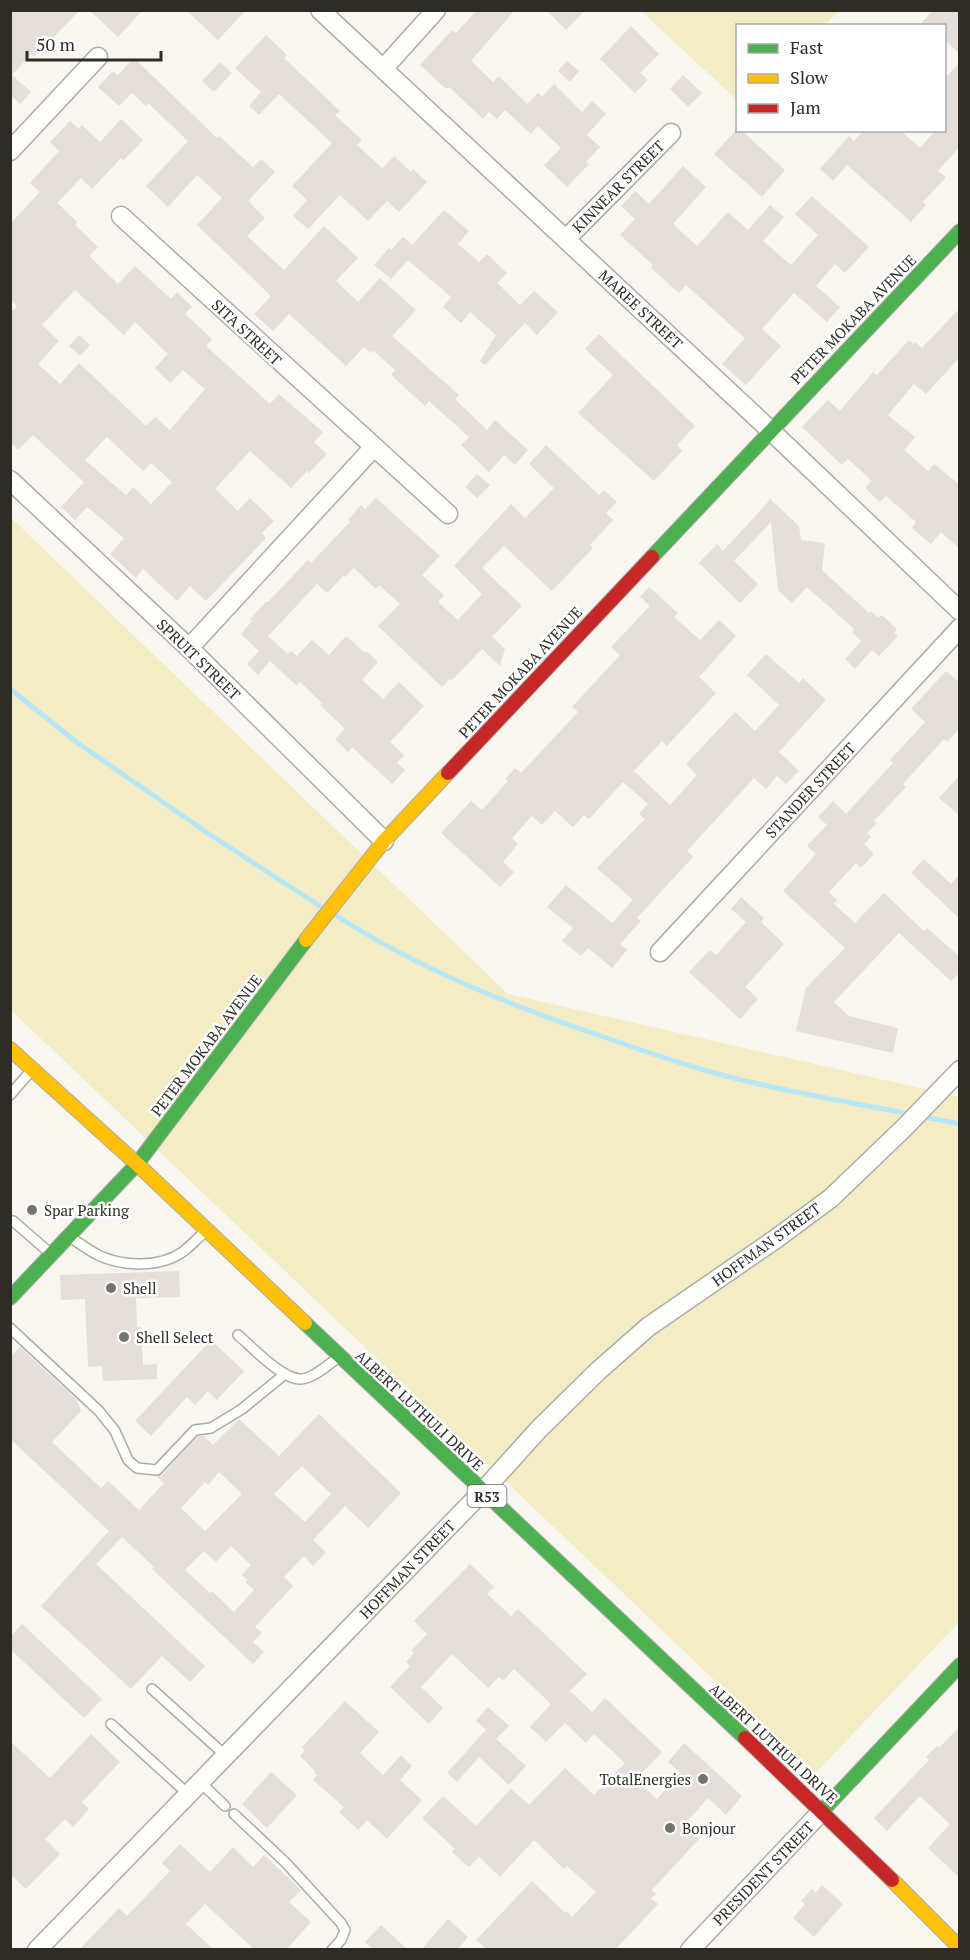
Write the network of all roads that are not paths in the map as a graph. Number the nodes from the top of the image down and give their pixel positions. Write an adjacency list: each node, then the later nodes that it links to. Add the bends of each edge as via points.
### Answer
1 (320, 10): 4 (street, MAREE STREET)
2 (436, 10): 4 (street)
3 (98, 57): 6 (street)
4 (383, 69): 9 (street, MAREE STREET)
5 (671, 133): 9 (street, KINNEAR STREET)
6 (10, 151)
7 (121, 216): 11 (street, SITA STREET)
8 (960, 231): 10 (street, PETER MOKABA AVENUE)
9 (566, 239): 10 (street, MAREE STREET)
10 (770, 430): 14 (street, MAREE STREET); 17 (street, PETER MOKABA AVENUE)
11 (373, 448): 13 (street, SITA STREET); 16 (street)
12 (10, 480): 16 (street, SPRUIT STREET)
13 (448, 514)
14 (960, 610)
15 (960, 628): 18 (street, STANDER STREET)
16 (189, 648): 17 (street, SPRUIT STREET)
17 (384, 840): 23 (street, PETER MOKABA AVENUE)
18 (660, 952)
19 (10, 1049): 20 (street, ALBERT LUTHULI DRIVE / R53)
20 (32, 1069): 22 (lane); 23 (street, ALBERT LUTHULI DRIVE / R53)
21 (955, 1075): 33 (street, HOFFMAN STREET, via 831,1197 648,1327 598,1371)
22 (10, 1095)
23 (137, 1164): 25 (street, ALBERT LUTHULI DRIVE / R53); 26 (street, PETER MOKABA AVENUE)
24 (13, 1221): 27 (lane)
25 (207, 1230): 26 (lane, via 169,1260 143,1264 99,1255); 31 (street, ALBERT LUTHULI DRIVE / R53)
26 (69, 1236): 27 (street, PETER MOKABA AVENUE)
27 (51, 1255): 28 (street, PETER MOKABA AVENUE)
28 (10, 1298)
29 (10, 1328): 32 (lane, via 99,1411 115,1431 128,1460 137,1468 157,1470 195,1430 211,1428 242,1409)
30 (238, 1335): 32 (lane)
31 (339, 1356): 32 (lane, via 312,1376 300,1379); 33 (street, ALBERT LUTHULI DRIVE / R53)
32 (285, 1374)
33 (482, 1492): 37 (street, HOFFMAN STREET); 40 (street, ALBERT LUTHULI DRIVE / R53)
34 (960, 1665): 40 (street, PRESIDENT STREET)
35 (152, 1689): 37 (lane)
36 (111, 1724): 38 (lane)
37 (226, 1756): 38 (street, HOFFMAN STREET)
38 (194, 1788): 39 (lane); 43 (street, HOFFMAN STREET)
39 (225, 1806)
40 (822, 1811): 42 (street, ALBERT LUTHULI DRIVE / R53); 45 (street, PRESIDENT STREET)
41 (234, 1814): 44 (lane, via 341,1923 345,1930)
42 (960, 1948)
43 (37, 1950)
44 (332, 1950)
45 (690, 1950)

